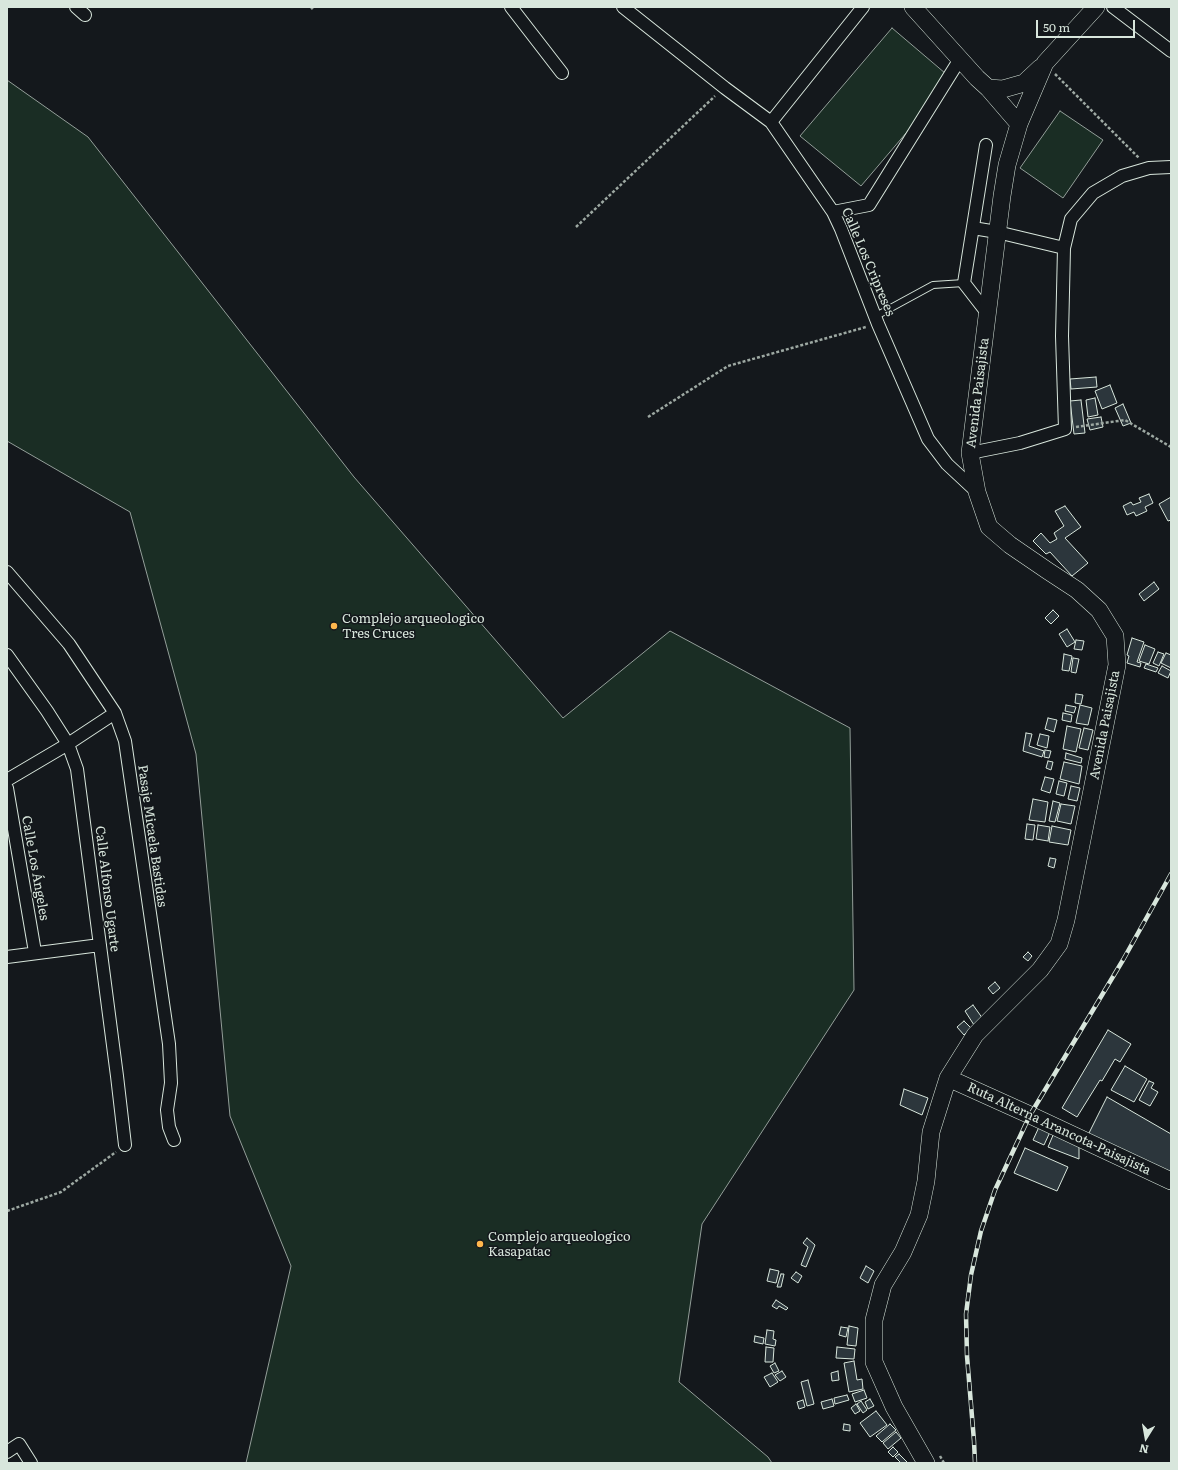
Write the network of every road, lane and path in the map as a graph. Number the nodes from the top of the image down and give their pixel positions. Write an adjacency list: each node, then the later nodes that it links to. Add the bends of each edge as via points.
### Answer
1 (511, 7): 10 (street)
2 (623, 7): 11 (street, Calle Los Cripreses)
3 (864, 7): 13 (street)
4 (913, 7): 8 (main road)
5 (1096, 7): 9 (main road, Avenida Paisajista)
6 (1113, 7): 7 (street)
7 (1171, 50)
8 (960, 59): 12 (main road); 18 (street, via 869,205)
9 (1045, 63): 12 (main road, via 1024,83 1003,89); 14 (main road, Avenida Paisajista); 17 (path)
10 (562, 73)
11 (725, 88): 13 (street, Calle Los Cripreses); 19 (path)
12 (988, 88): 14 (main road)
13 (771, 122): 18 (street, Calle Los Cripreses)
14 (1019, 124): 21 (main road, Avenida Paisajista, via 1007,165)
15 (986, 145): 20 (street)
16 (1171, 167): 17 (street)
17 (1149, 168): 22 (street, via 1122,176 1093,193 1071,219)
18 (833, 212): 25 (street, Calle Los Cripreses)
19 (576, 227)
20 (973, 228): 21 (street); 23 (street)
21 (997, 232): 22 (street); 24 (main road, Avenida Paisajista)
22 (1064, 248): 27 (street, via 1062,336)
23 (964, 283): 24 (street); 25 (lane, via 933,284)
24 (988, 314): 29 (main road, Avenida Paisajista)
25 (877, 320): 26 (path, via 728,366); 30 (street, Calle Los Cripreses, via 928,439 947,464)
26 (648, 417)
27 (1065, 429): 28 (path, via 1125,420); 29 (street, via 1020,443)
28 (1171, 447)
29 (970, 453): 30 (main road, Avenida Paisajista)
30 (977, 492): 40 (main road, Avenida Paisajista, via 989,527 1048,572 1078,590 1099,610 1115,636 1117,665 1059,944 1040,970 975,1034)
31 (7, 572): 33 (street, Pasaje Micaela Bastidas, via 69,644)
32 (7, 655): 34 (street, Calle Alfonso Ugarte)
33 (115, 713): 34 (street); 41 (street, Pasaje Micaela Bastidas, via 125,741 169,1044 171,1083 167,1110)
34 (68, 744): 35 (street); 37 (street, Calle Alfonso Ugarte, via 77,769)
35 (7, 780)
36 (7, 788): 38 (street, Calle Los Ángeles)
37 (100, 945): 38 (street); 42 (street, Calle Alfonso Ugarte)
38 (35, 952): 39 (street)
39 (7, 957)
40 (948, 1078): 43 (main road, Ruta Alterna Arancota-Paisajista); 47 (main road, Avenida Paisajista, via 931,1132 926,1181 919,1215 903,1252 883,1284 874,1320 874,1362 894,1407)
41 (174, 1140)
42 (125, 1146): 44 (path, via 61,1192)
43 (1171, 1181)
44 (7, 1211)
45 (7, 1452): 46 (street, via 19,1444)
46 (30, 1463)
47 (926, 1463)

